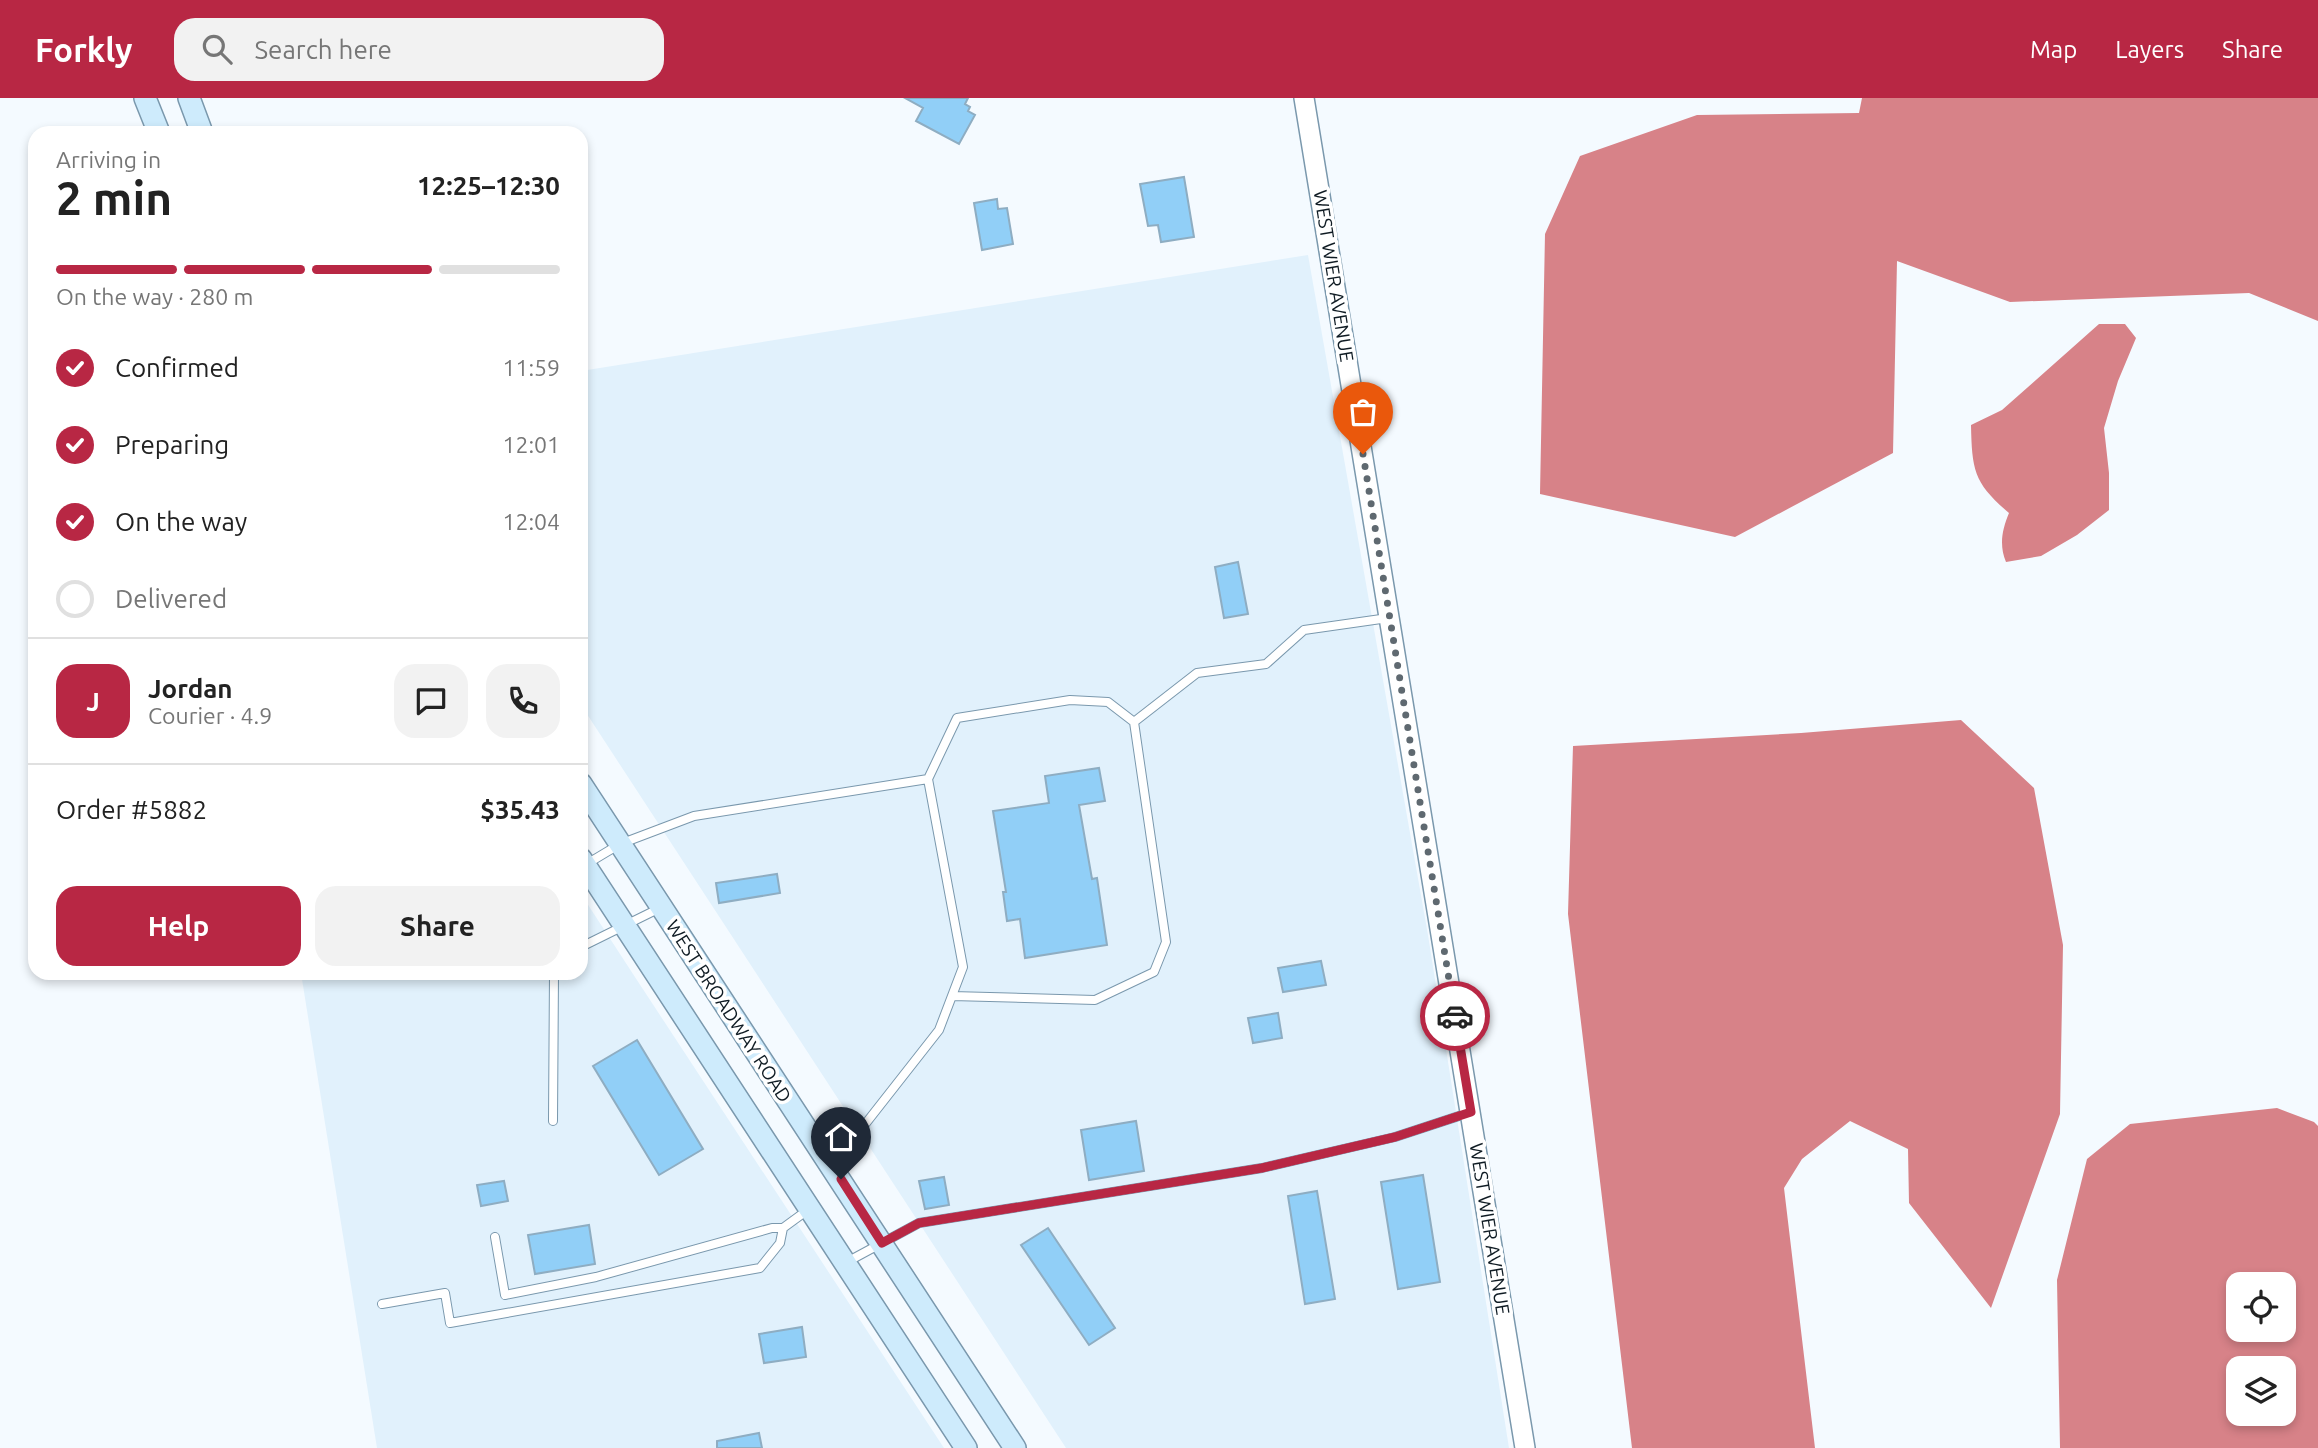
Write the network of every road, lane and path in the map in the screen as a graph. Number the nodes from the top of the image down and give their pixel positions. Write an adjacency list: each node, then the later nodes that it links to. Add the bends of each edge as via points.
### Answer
1 (145, 98): 4 (main road)
2 (189, 98): 5 (main road)
3 (1304, 98): 6 (street, WEST WIER AVENUE)
4 (156, 126)
5 (199, 126)
6 (1391, 618): 7 (lane, via 1304,631 1266,664 1197,673); 18 (street, WEST WIER AVENUE)
7 (1134, 722): 8 (lane, via 1108,702 1070,700 957,718); 17 (lane, via 1166,942 1154,972 1095,1000)
8 (928, 779): 10 (lane, via 694,816); 17 (lane, via 963,967)
9 (588, 795): 10 (main road, WEST BROADWAY ROAD)
10 (620, 844): 11 (lane); 13 (main road, WEST BROADWAY ROAD)
11 (588, 860)
12 (588, 870): 14 (main road)
13 (661, 907): 14 (lane); 20 (main road, WEST BROADWAY ROAD)
14 (624, 926): 15 (lane); 21 (main road)
15 (588, 944)
16 (554, 980): 19 (lane)
17 (952, 996): 20 (lane, via 939,1030 859,1132)
18 (1471, 1112): 24 (lane, via 1395,1137 1262,1168 919,1223); 29 (street, WEST WIER AVENUE)
19 (553, 1121)
20 (827, 1158): 24 (main road, WEST BROADWAY ROAD)
21 (809, 1209): 22 (lane); 25 (main road)
22 (783, 1228): 23 (lane, via 596,1277 505,1295); 26 (lane, via 780,1243 760,1268 450,1323 444,1293)
23 (495, 1237)
24 (882, 1243): 25 (lane); 28 (main road, WEST BROADWAY ROAD)
25 (845, 1264): 27 (main road)
26 (382, 1304)
27 (966, 1448)
28 (1015, 1448)
29 (1525, 1448)

